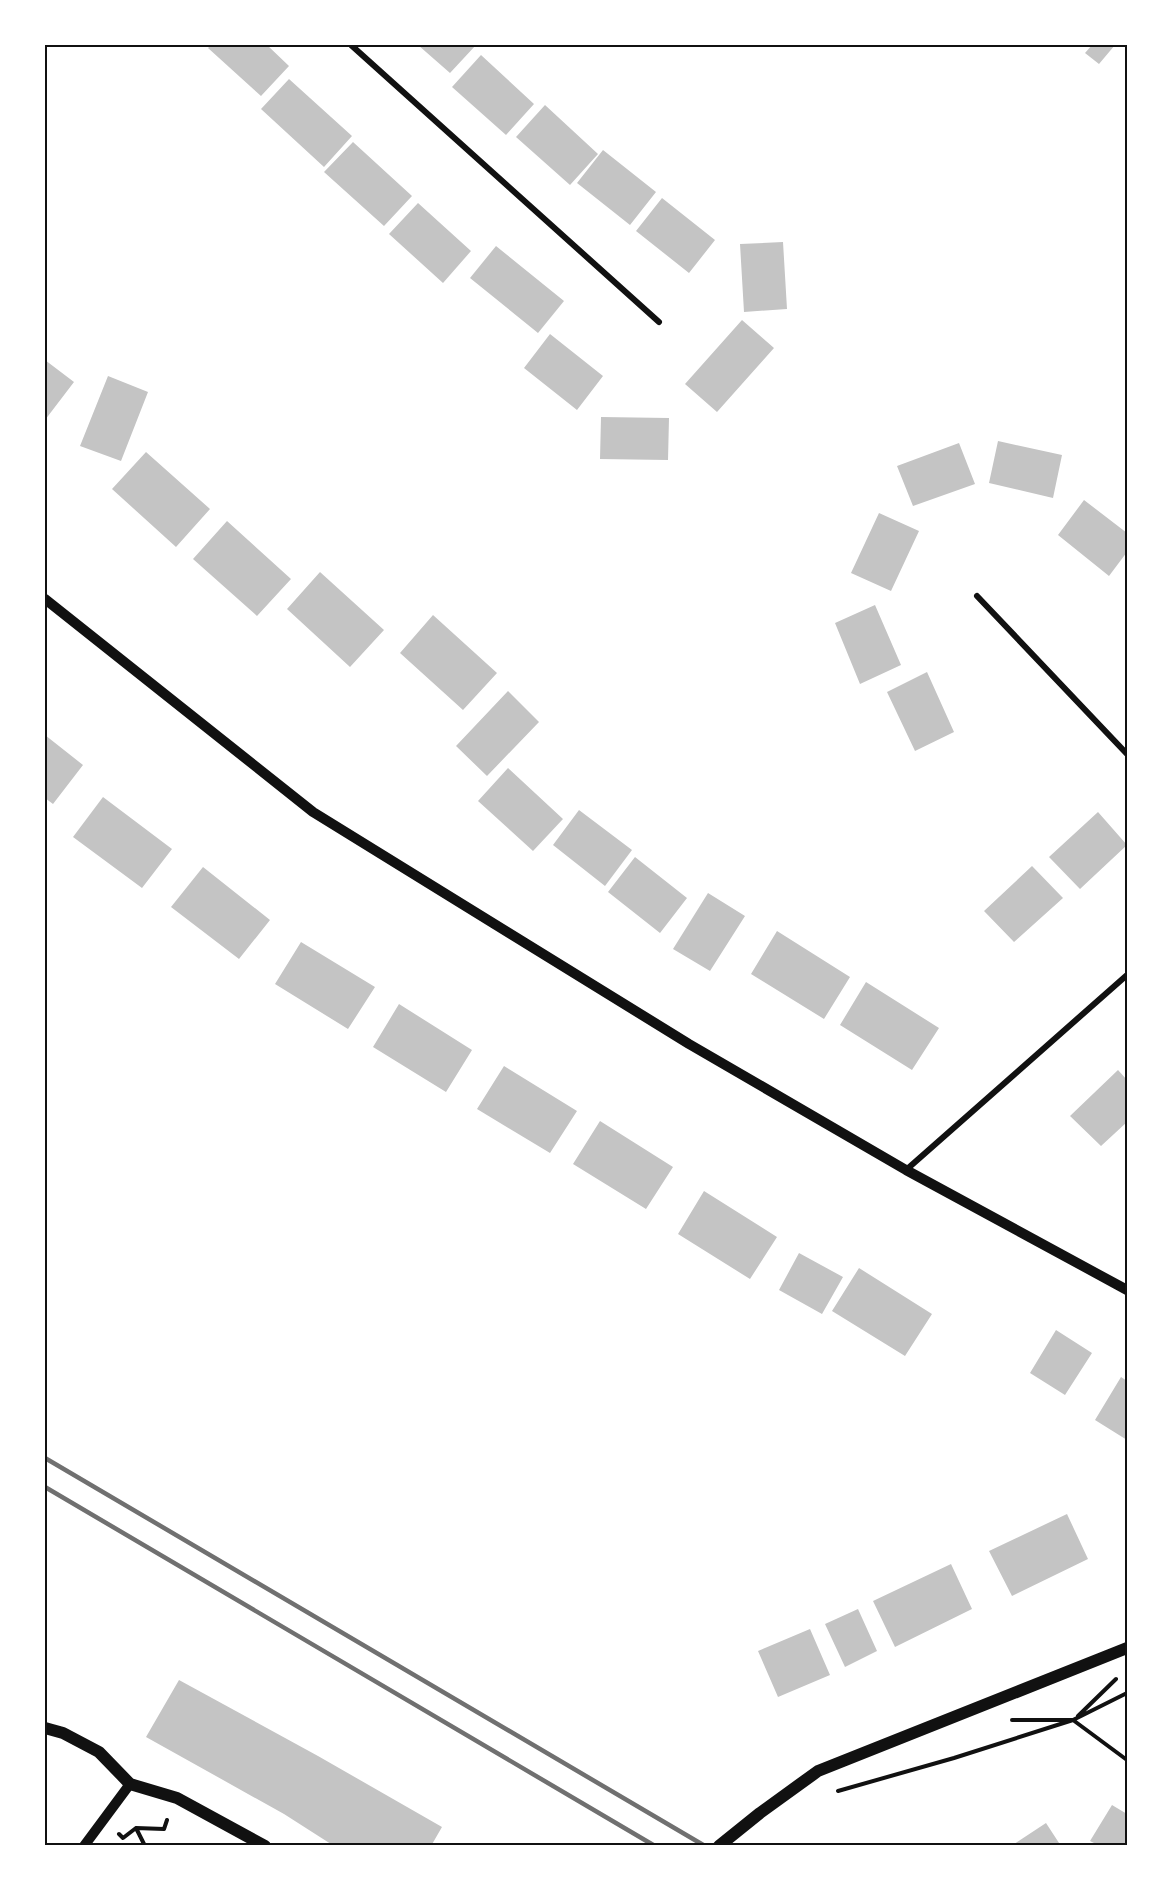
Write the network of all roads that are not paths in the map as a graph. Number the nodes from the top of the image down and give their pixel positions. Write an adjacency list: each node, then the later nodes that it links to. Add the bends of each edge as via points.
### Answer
1 (351, 45): 2 (street)
2 (659, 322)
3 (977, 596): 5 (street)
4 (45, 599): 7 (street, via 313,812 689,1044)
5 (1127, 754)
6 (1127, 975): 7 (street)
7 (906, 1170): 8 (street)
8 (1127, 1290)
9 (1127, 1648): 14 (main road, via 818,1771)
10 (45, 1728): 11 (main road, via 99,1752)
11 (130, 1784): 12 (street); 13 (main road, via 177,1798)
12 (84, 1846)
13 (266, 1846)
14 (719, 1846)

